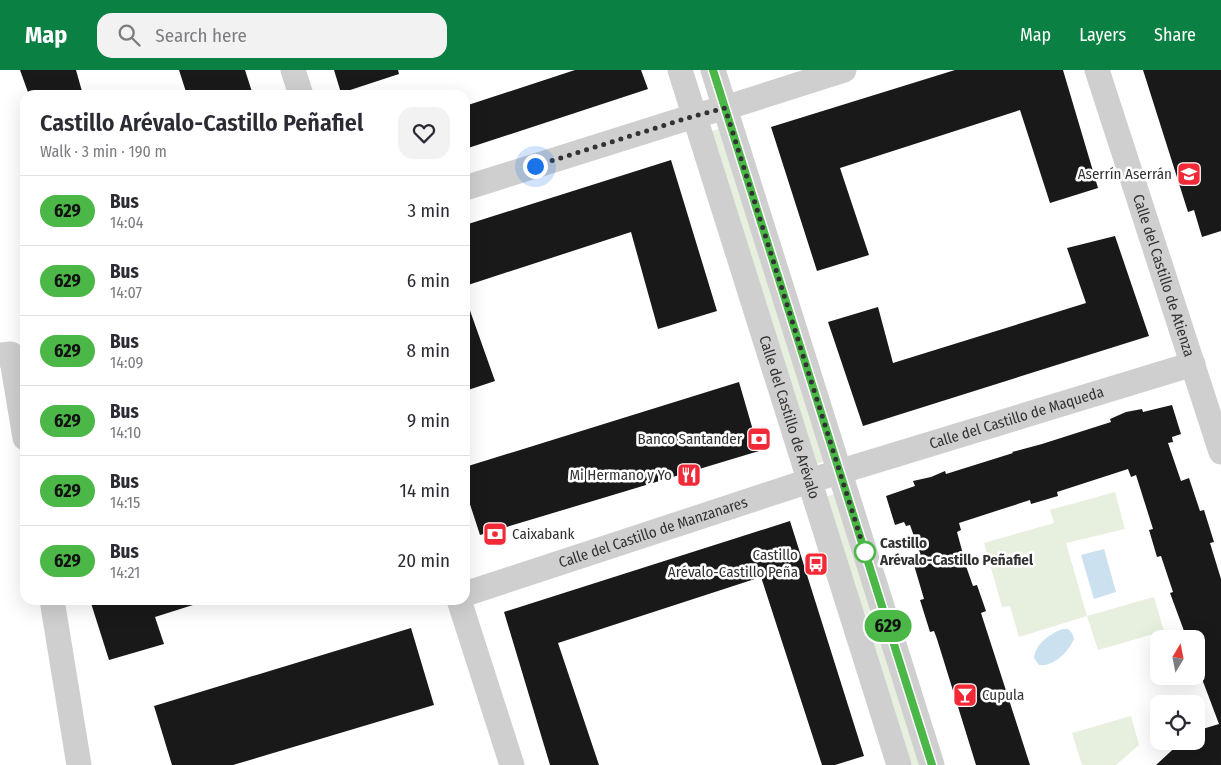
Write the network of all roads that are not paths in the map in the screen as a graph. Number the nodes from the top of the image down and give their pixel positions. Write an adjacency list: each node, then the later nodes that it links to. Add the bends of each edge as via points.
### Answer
1 (293, 70): 6 (street)
2 (680, 70): 8 (street, Calle del Castillo de Arévalo)
3 (713, 70): 7 (street, Calle del Castillo de Arévalo)
4 (844, 70): 7 (street)
5 (1097, 70): 11 (street, Calle del Castillo de Atienza)
6 (299, 90)
7 (725, 108): 8 (street); 14 (street, Calle del Castillo de Arévalo)
8 (694, 116): 9 (street); 15 (street, Calle del Castillo de Arévalo)
9 (470, 186)
10 (0, 355): 12 (street, via 11,354)
11 (1193, 364): 13 (street, Calle del Castillo de Atienza); 14 (street, Calle del Castillo de Maqueda)
12 (20, 408)
13 (1221, 452)
14 (840, 472): 15 (street, Calle del Castillo de Manzanares); 22 (street, Calle del Castillo de Arévalo)
15 (809, 481): 16 (street, Calle del Castillo de Manzanares); 21 (street, Calle del Castillo de Arévalo)
16 (470, 592)
17 (53, 605): 19 (street)
18 (461, 605): 20 (street)
19 (79, 765)
20 (512, 765)
21 (899, 765)
22 (932, 765)

